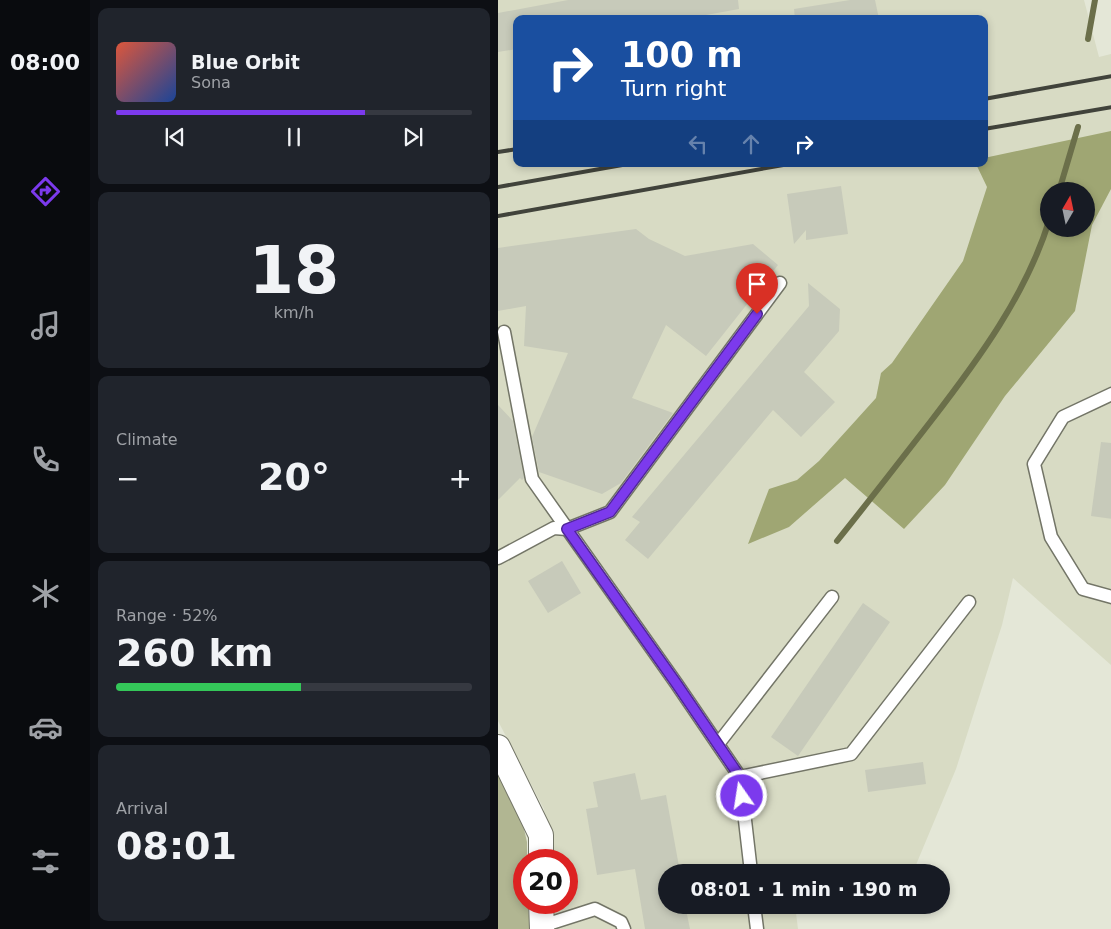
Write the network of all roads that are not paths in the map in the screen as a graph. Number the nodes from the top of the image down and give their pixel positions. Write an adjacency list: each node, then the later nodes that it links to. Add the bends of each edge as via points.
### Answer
1 (780, 284): 4 (lane, via 610,512)
2 (504, 332): 4 (lane, via 532,479)
3 (1112, 394): 7 (lane, via 1063,417 1034,464 1051,537 1083,589)
4 (567, 529): 5 (lane, via 554,528); 9 (lane)
5 (498, 558)
6 (832, 596): 9 (lane)
7 (1112, 597)
8 (969, 602): 11 (lane, via 850,754)
9 (718, 744): 11 (lane)
10 (498, 747): 12 (street, via 541,835)
11 (740, 777): 13 (lane)
12 (541, 849)
13 (750, 864)
14 (541, 914): 16 (street)
15 (755, 914): 18 (lane)
16 (542, 927): 17 (lane, via 595,909 621,922)
17 (624, 929)
18 (757, 929)

